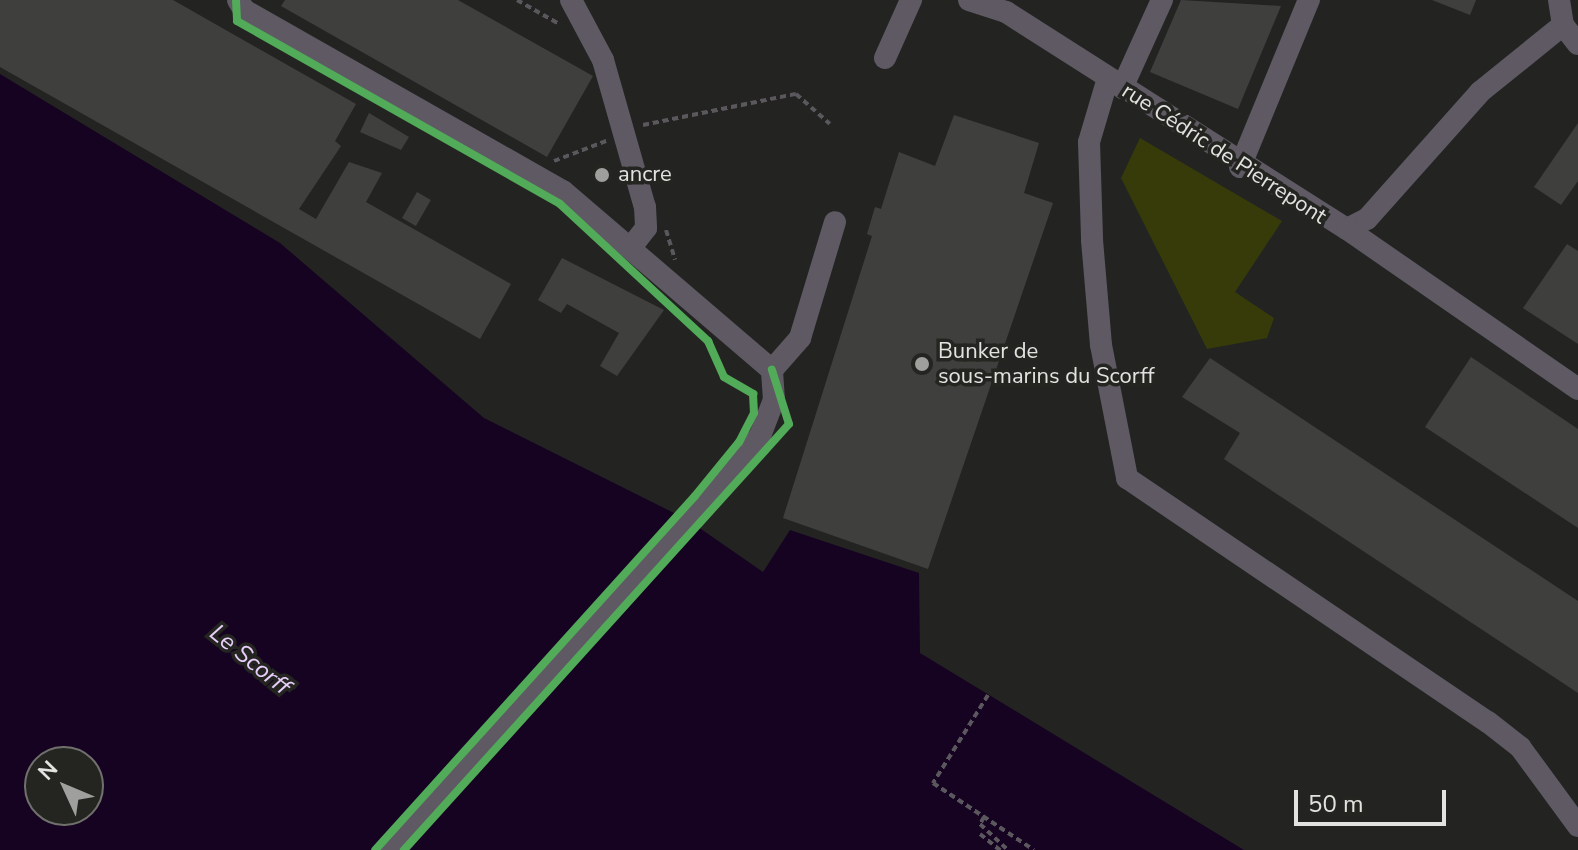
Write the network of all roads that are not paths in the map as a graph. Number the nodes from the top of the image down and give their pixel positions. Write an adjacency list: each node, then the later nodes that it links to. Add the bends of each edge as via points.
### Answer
1 (238, 0): 15 (street, via 244,10 563,191)
2 (571, 0): 15 (street, via 603,60 645,207 646,228)
3 (911, 0): 10 (street)
4 (969, 0): 11 (street, rue Cédric de Pierrepont, via 1006,12)
5 (1162, 0): 11 (street)
6 (1309, 0): 12 (street)
7 (1559, 0): 8 (street)
8 (1563, 25): 9 (street); 14 (street, rue Cédric de Pierrepont, via 1480,92 1367,219)
9 (1578, 44)
10 (885, 58)
11 (1115, 83): 12 (street, rue Cédric de Pierrepont); 18 (street, via 1089,142 1101,345 1127,478 1488,722 1520,747)
12 (1240, 167): 14 (street, rue Cédric de Pierrepont)
13 (835, 222): 16 (street, via 800,338)
14 (1347, 229): 17 (street)
15 (631, 247): 16 (street)
16 (772, 370): 19 (street, via 774,400 737,466)
17 (1578, 389)
18 (1578, 826)
19 (388, 850)

